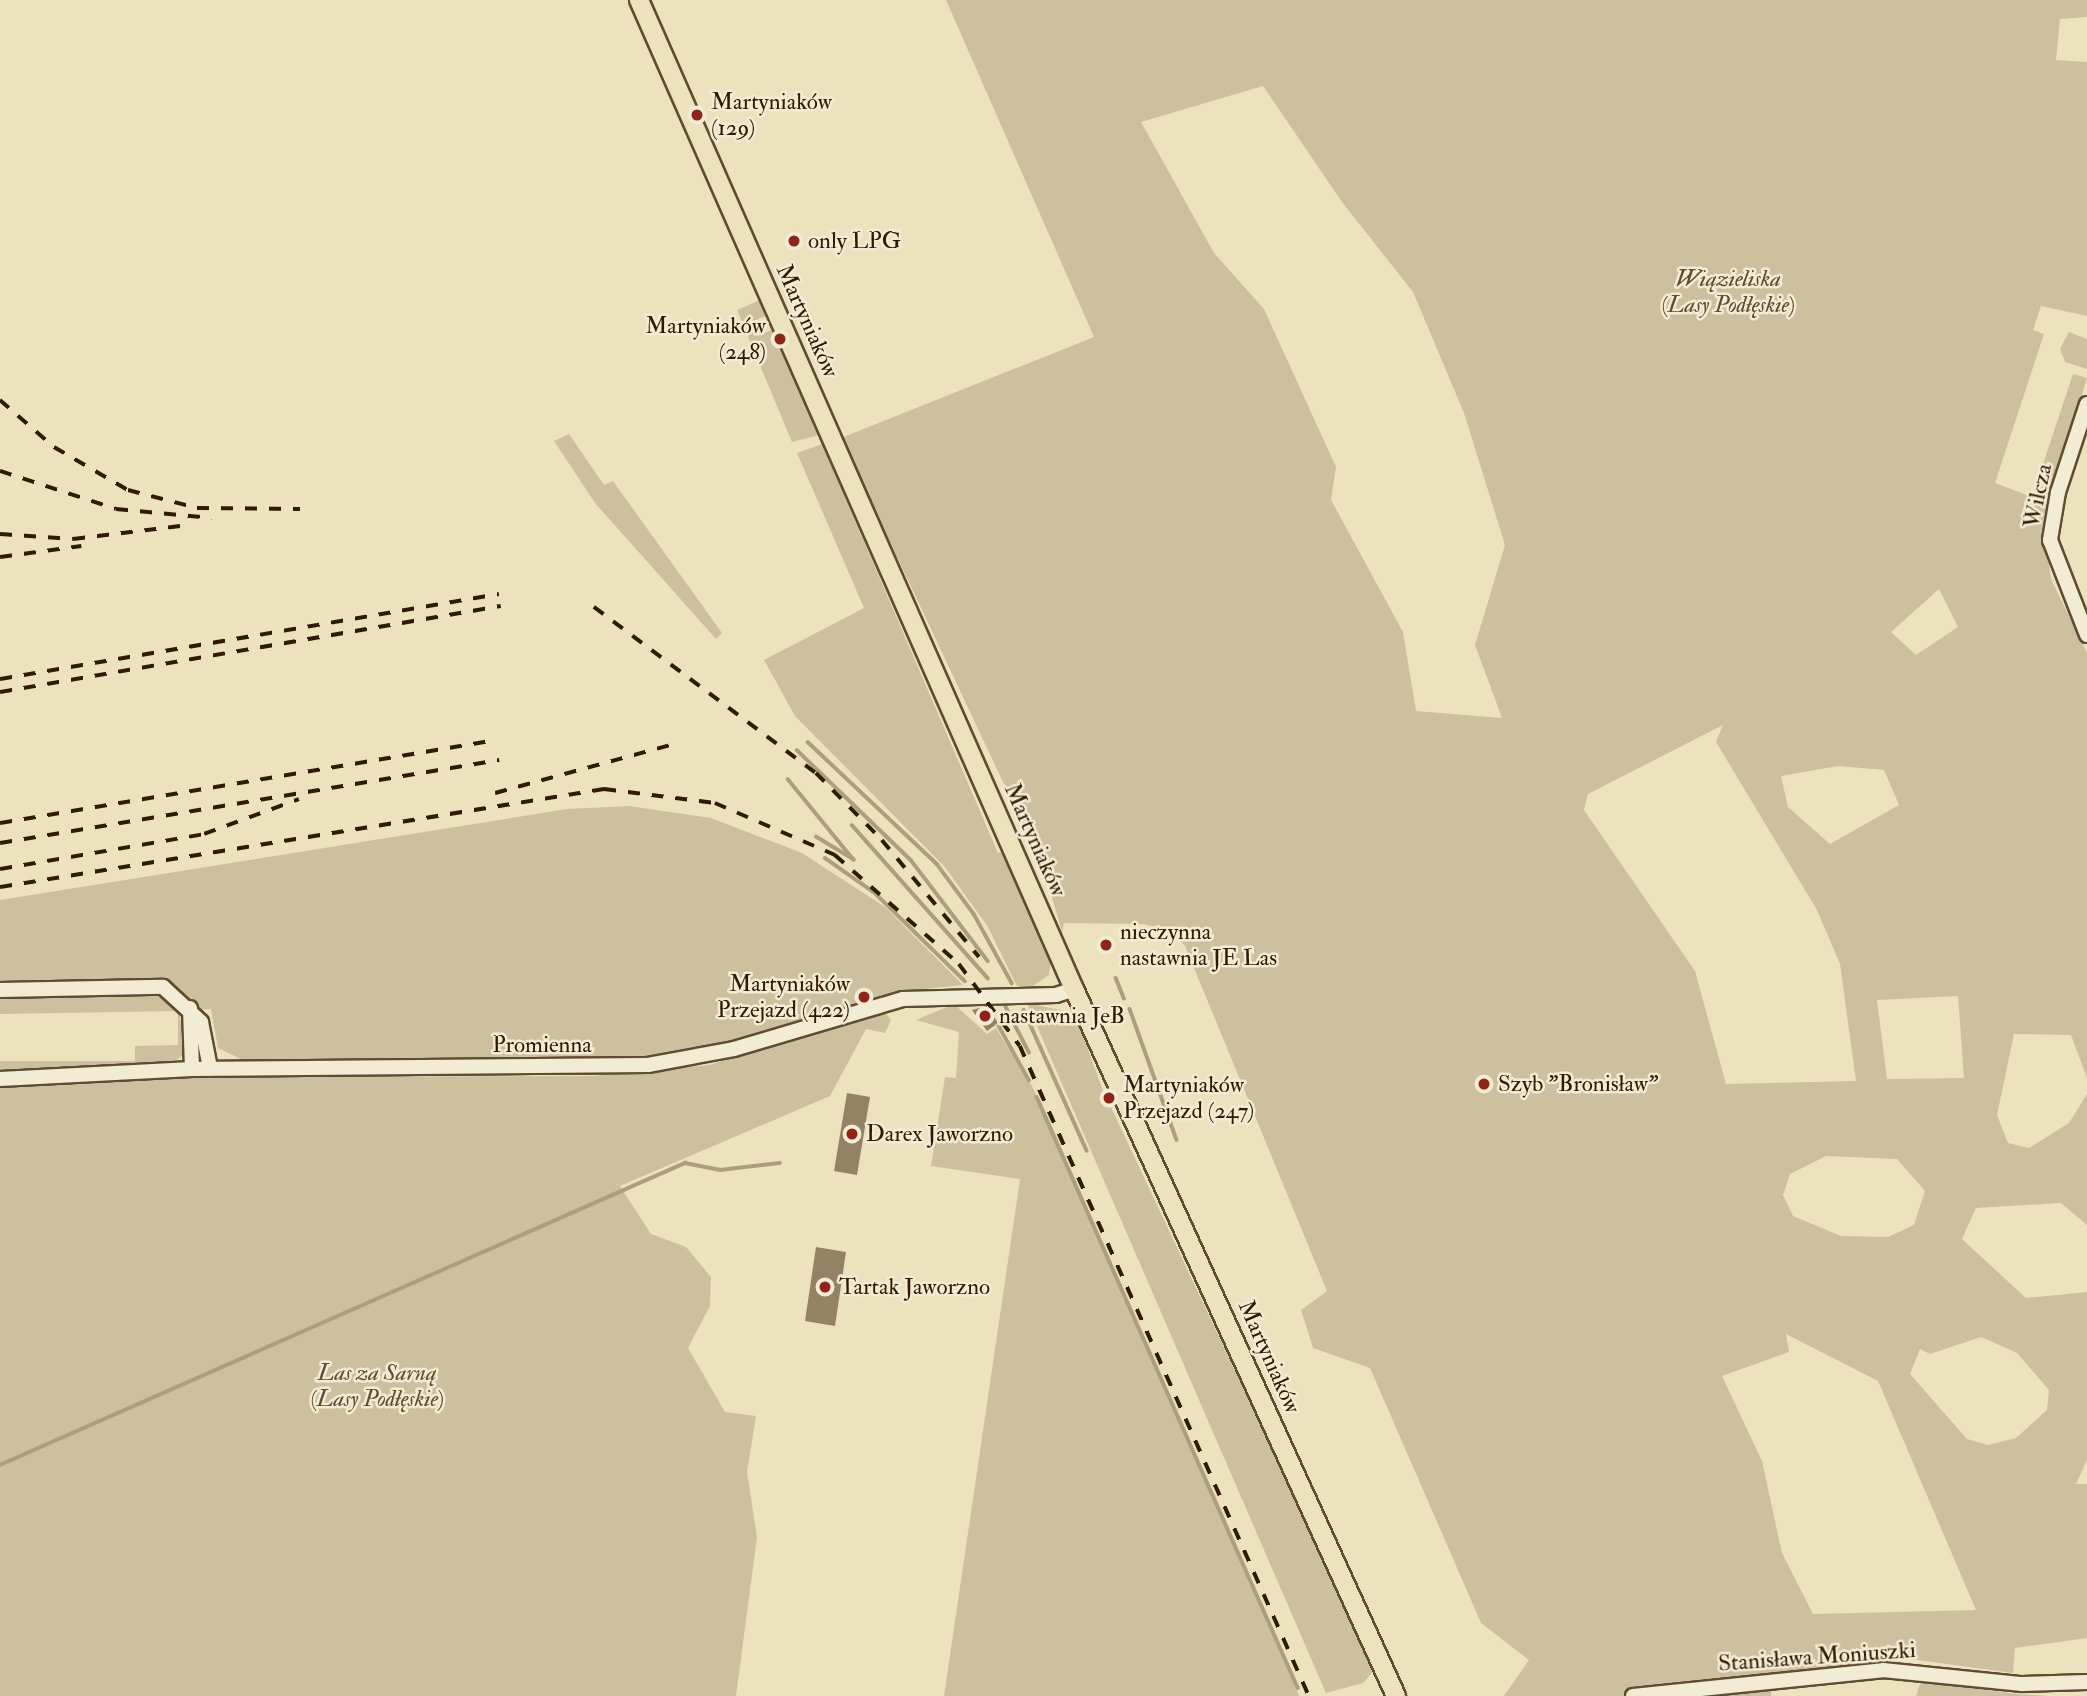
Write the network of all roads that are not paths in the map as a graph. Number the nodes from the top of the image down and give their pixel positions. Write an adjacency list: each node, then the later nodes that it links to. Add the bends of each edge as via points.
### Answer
1 (639, 0): 4 (main road, Martyniaków)
2 (2087, 404): 3 (street, Wilcza, via 2058,492 2050,540)
3 (2087, 635)
4 (1074, 989): 7 (street, Promienna, via 1056,995 904,999 734,1049 648,1065); 11 (main road, Martyniaków)
5 (0, 990): 6 (street, via 152,985 178,994)
6 (190, 1007): 7 (street, via 201,1022); 8 (street)
7 (211, 1068): 8 (street, Promienna)
8 (192, 1069): 9 (street, Promienna)
9 (0, 1079)
10 (2087, 1682): 12 (street, Stanisława Moniuszki, via 2022,1684 1883,1670)
11 (1396, 1696)
12 (1633, 1696)

